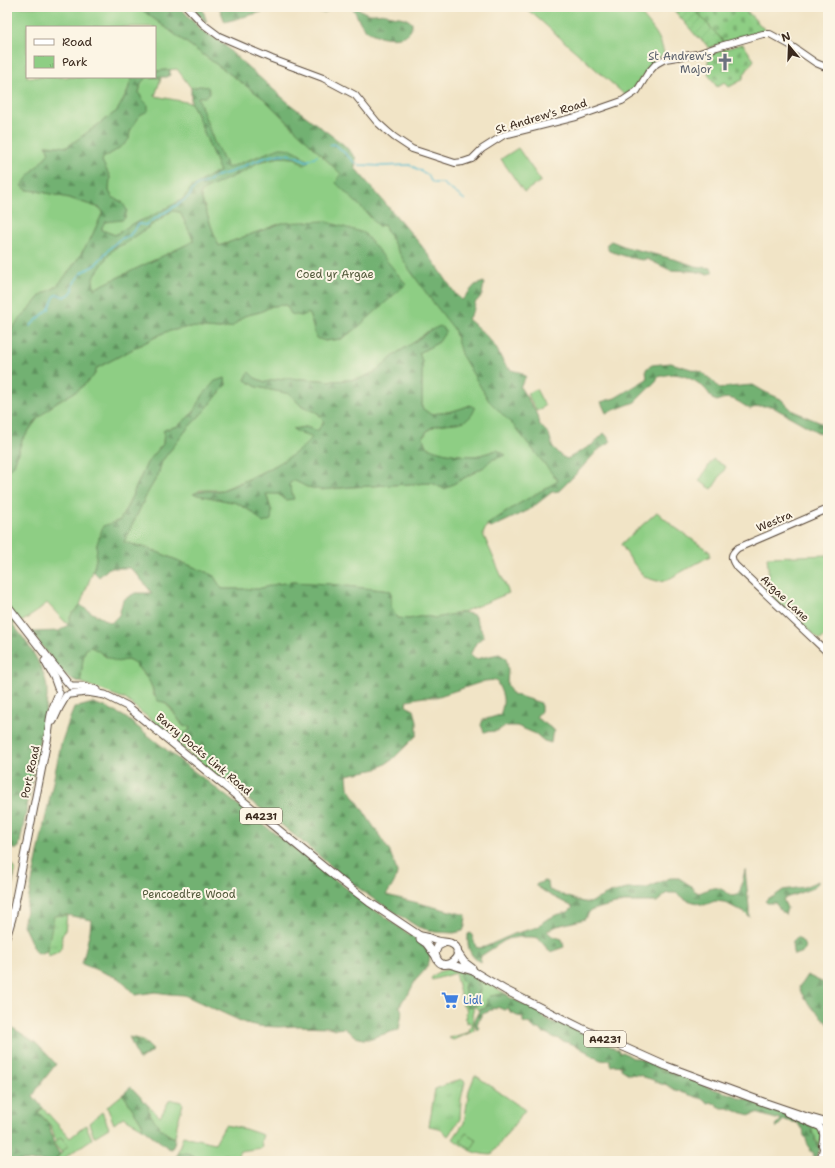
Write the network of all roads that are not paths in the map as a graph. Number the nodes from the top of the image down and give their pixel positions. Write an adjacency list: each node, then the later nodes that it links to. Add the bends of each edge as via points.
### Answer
1 (187, 7): 2 (street, St Andrew's Road, via 219,36 323,78 355,95 382,126 412,149 455,162 472,159 504,135 576,117 622,101 637,91 656,64 666,59 688,57 763,34 770,34)
2 (828, 68)
3 (828, 509): 4 (street, Westra, via 738,548)
4 (731, 556): 7 (street, Argae Lane, via 735,565)
5 (7, 605): 6 (main road)
6 (38, 646): 8 (main road); 9 (main road)
7 (828, 653)
8 (70, 685): 9 (main road, via 63,683); 10 (main road, via 72,690); 11 (main road, Barry Docks Link Road / A4231, via 88,688)
9 (58, 690): 10 (main road, via 62,696); 12 (main road, Port Road)
10 (68, 695): 11 (main road, Barry Docks Link Road / A4231, via 87,692); 12 (main road, Port Road)
11 (105, 695): 14 (main road, Barry Docks Link Road / A4231, via 127,706 331,873)
12 (49, 730): 13 (main road, Port Road)
13 (7, 935)
14 (420, 936): 15 (main road, Barry Docks Link Road / A4231); 17 (main road, Barry Docks Link Road / A4231)
15 (444, 943): 16 (main road, A4231, via 452,944); 17 (main road, via 438,946)
16 (457, 952): 18 (main road, via 454,962); 19 (main road, A4231)
17 (435, 955): 18 (main road, A4231, via 441,963)
18 (448, 964): 19 (main road, A4231)
19 (473, 971): 20 (main road, A4231, via 523,999 610,1041 666,1066)
20 (743, 1094): 21 (main road, A4231); 22 (main road, A4231); 24 (street, via 755,1102 817,1125 823,1132 822,1145)
21 (828, 1118)
22 (828, 1123)
23 (828, 1129): 24 (street)
24 (826, 1147): 25 (street)
25 (820, 1161)

